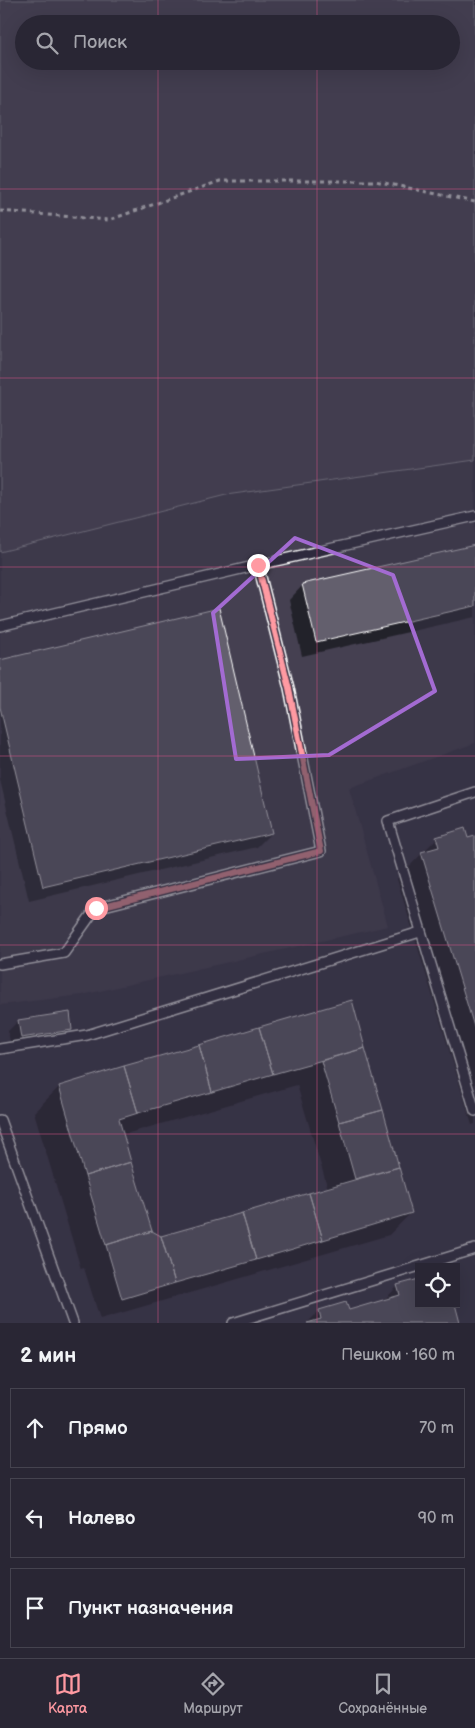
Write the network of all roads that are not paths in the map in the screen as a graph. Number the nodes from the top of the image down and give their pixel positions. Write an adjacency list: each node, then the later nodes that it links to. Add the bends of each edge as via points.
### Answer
1 (475, 516): 2 (lane)
2 (258, 565): 3 (lane); 6 (lane, via 289,688 321,851 96,908 64,953)
3 (0, 626)
4 (475, 792): 5 (lane, via 388,821)
5 (420, 932): 7 (lane, via 88,1035); 8 (lane)
6 (0, 964)
7 (0, 1049)
8 (475, 1111)
9 (0, 1120): 11 (lane)
10 (474, 1252): 12 (lane)
11 (74, 1323)
12 (233, 1323)

